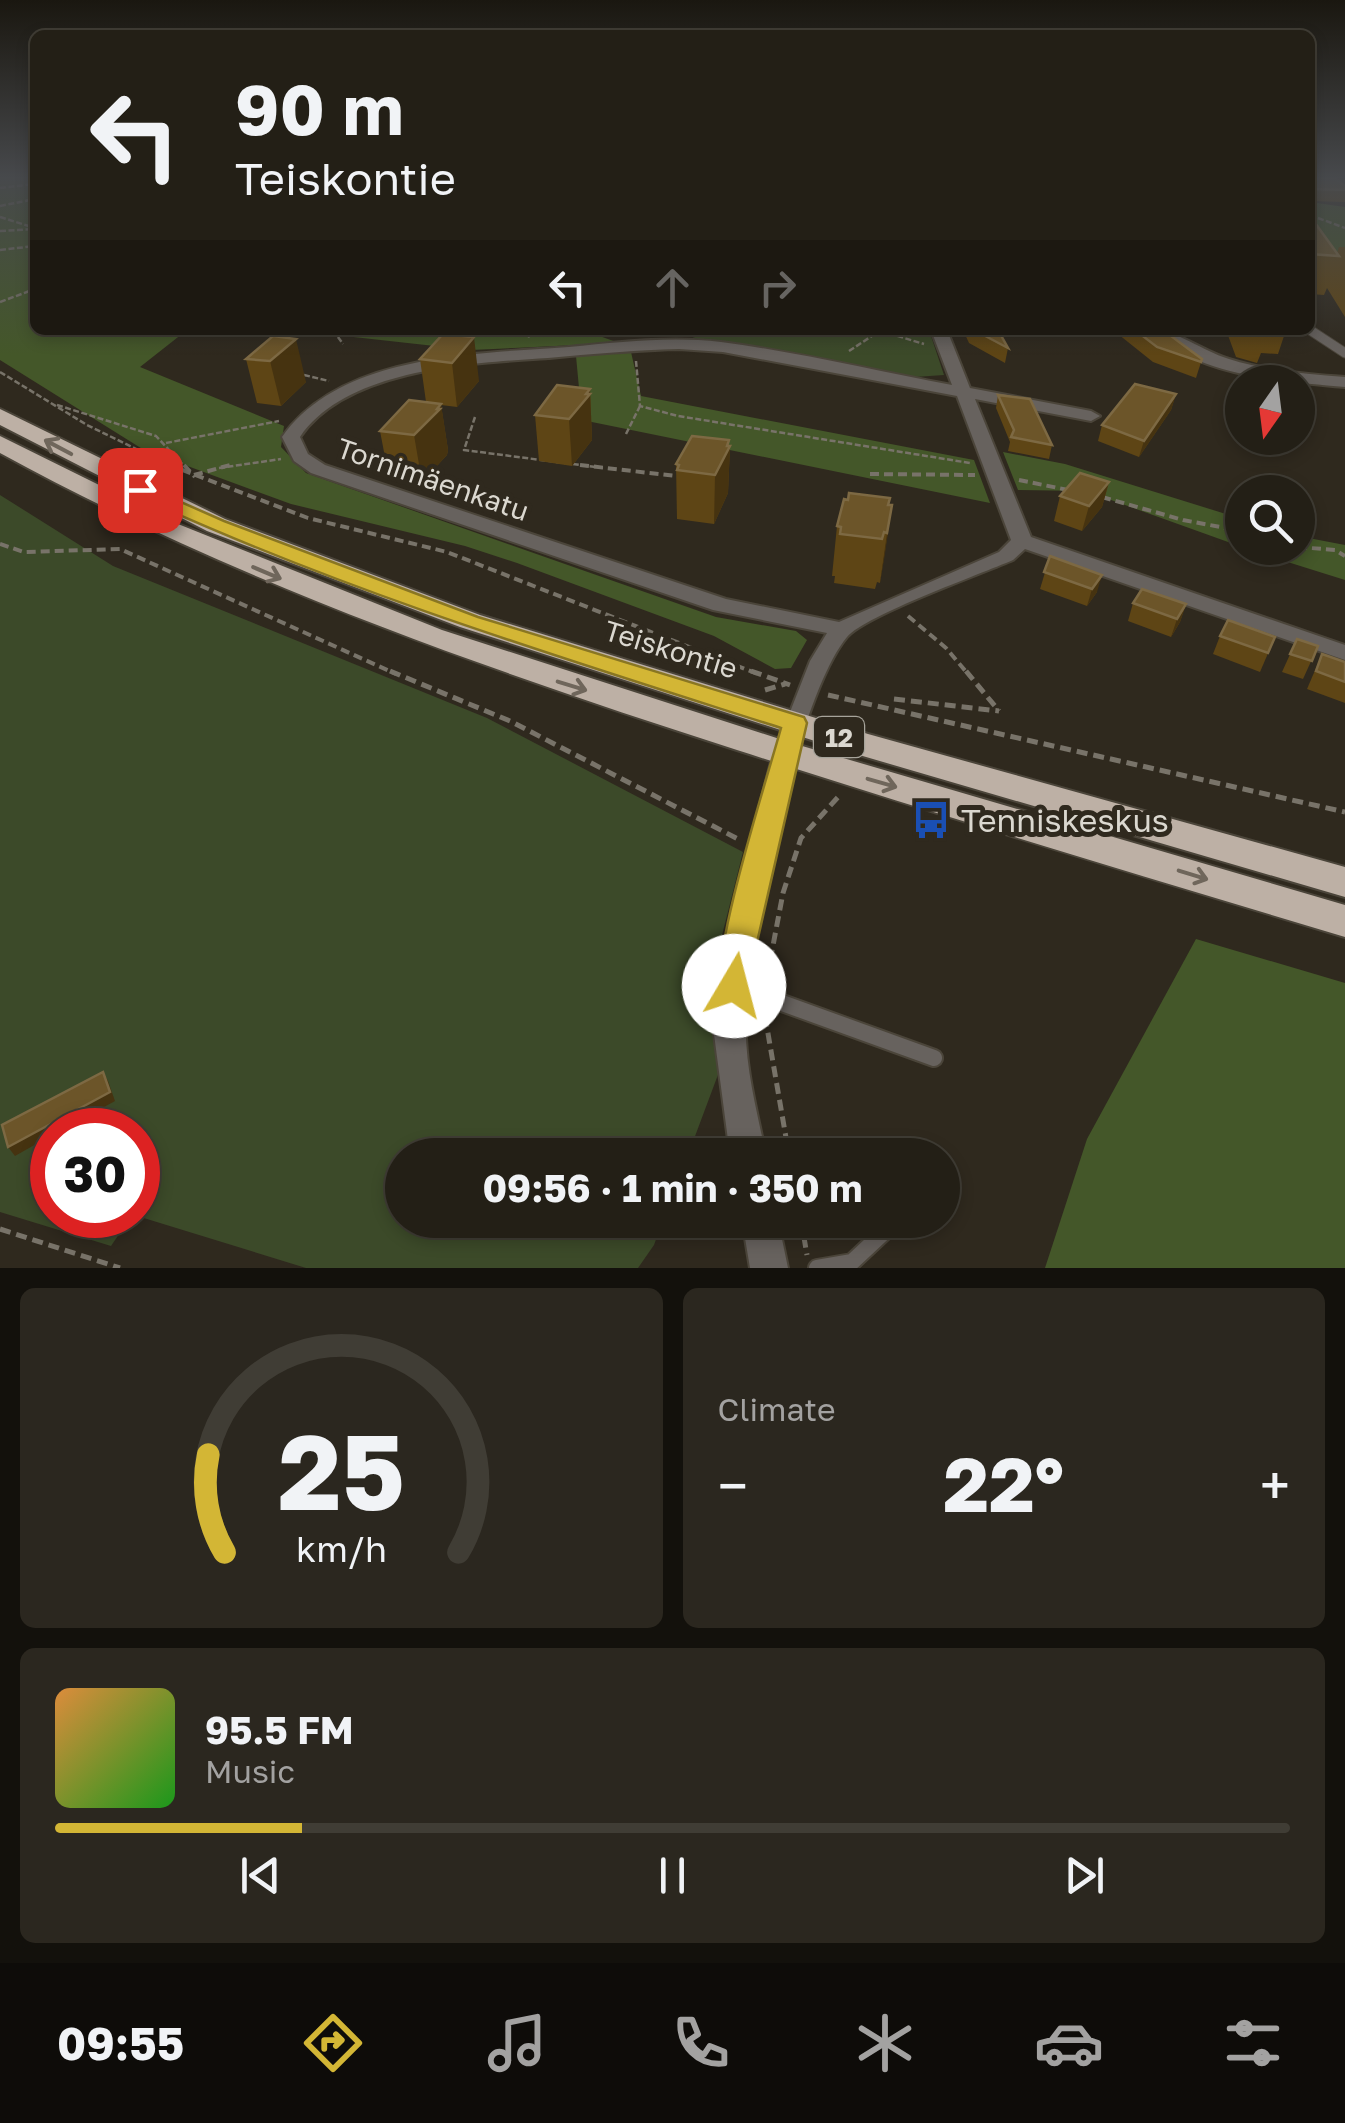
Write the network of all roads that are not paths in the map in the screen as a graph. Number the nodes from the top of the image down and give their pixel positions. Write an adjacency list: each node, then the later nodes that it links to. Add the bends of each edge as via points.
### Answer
1 (1315, 333): 5 (lane)
2 (1166, 335): 6 (street, via 1195,353 1259,374)
3 (659, 337): 7 (street, Tornimäenkatu); 12 (street, Tornimäenkatu, via 636,347 447,360 308,414 291,437 300,457 318,469 720,605)
4 (937, 339): 7 (street)
5 (1345, 353)
6 (1345, 382)
7 (963, 390): 9 (street, Tornimäenkatu); 11 (street, via 987,472)
8 (0, 416): 14 (highway, Teiskontie / 12, one-way to 8, via 338,573 140,490)
9 (1092, 416)
10 (0, 444): 14 (highway, Teiskontie / 12, one-way to 14, via 143,519 430,639)
11 (1022, 541): 12 (street, via 1006,556); 13 (street)
12 (841, 629): 14 (street)
13 (1345, 653)
14 (791, 738): 15 (highway, Teiskontie / 12); 18 (street)
15 (855, 758): 16 (highway, Teiskontie / 12); 17 (highway, Teiskontie / 12, one-way to 17)
16 (1345, 882)
17 (1345, 920)
18 (734, 986): 19 (lane); 20 (street, via 729,1022)
19 (934, 1058)
20 (746, 1138)
21 (763, 1238): 23 (street)
22 (878, 1238): 24 (lane, via 852,1262)
23 (769, 1268)
24 (813, 1268)

